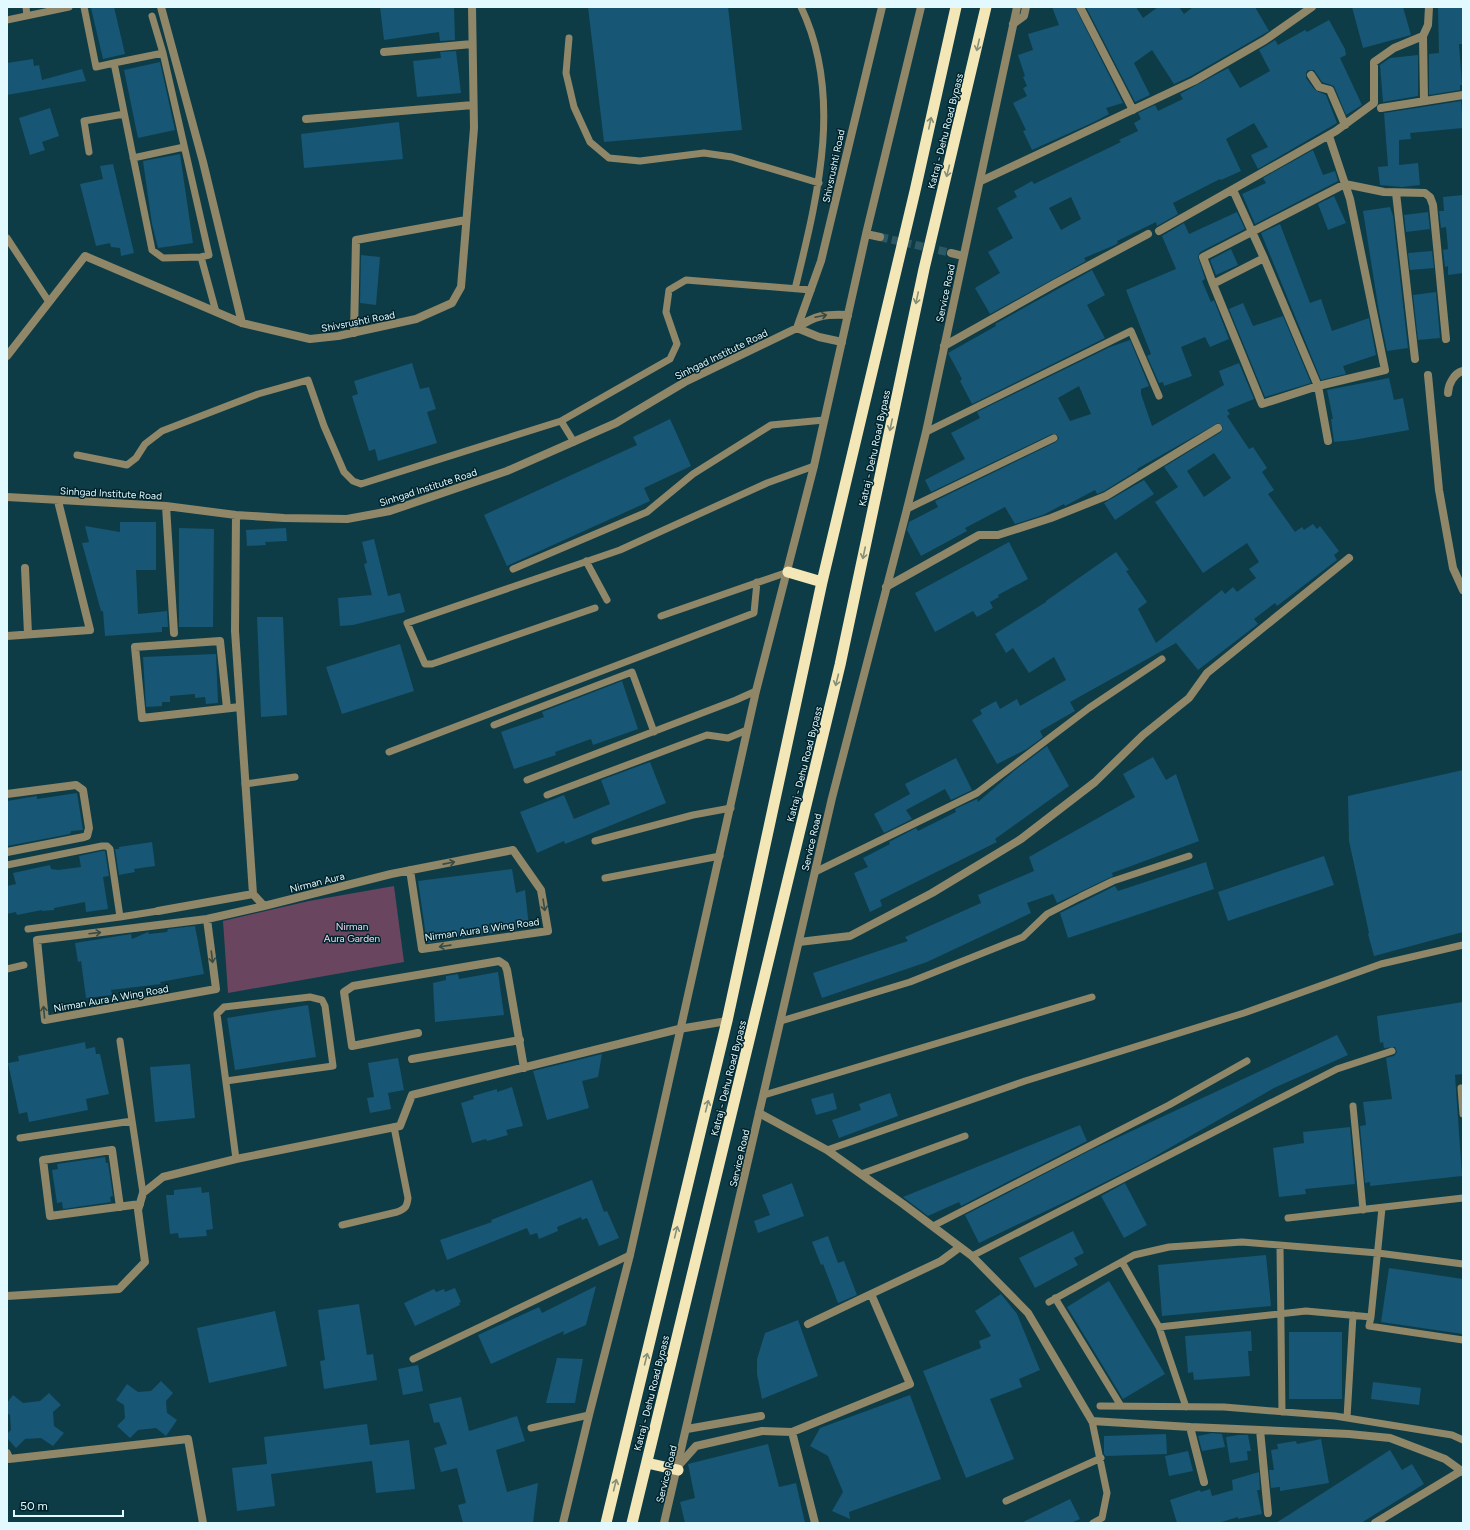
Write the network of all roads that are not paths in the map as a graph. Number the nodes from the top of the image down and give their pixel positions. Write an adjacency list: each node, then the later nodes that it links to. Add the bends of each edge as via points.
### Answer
1 (26, 7): 16 (lane)
2 (69, 7): 16 (lane)
3 (84, 7): 25 (lane, via 96,67)
4 (161, 7): 61 (street, via 203,162)
5 (472, 7): 22 (street, Shivsrushti Road)
6 (801, 7): 40 (lane, via 810,25 820,67 825,126)
7 (882, 7): 57 (street, Shivsrushti Road, via 821,261)
8 (921, 7): 47 (street)
9 (956, 7): 94 (highway, Katraj - Dehu Road Bypass, one-way to 9)
10 (986, 7): 200 (highway, Katraj - Dehu Road Bypass, one-way to 200, via 924,269 840,665)
11 (1017, 7): 19 (street)
12 (1026, 7): 19 (street, Service Road, via 1024,16)
13 (1080, 7): 31 (street)
14 (1312, 7): 31 (street, via 1265,40 1207,74)
15 (1429, 7): 20 (street, via 1428,25)
16 (28, 16): 18 (lane)
17 (152, 16): 24 (lane)
18 (7, 20)
19 (1013, 24): 39 (street, Service Road)
20 (1423, 36): 28 (street); 34 (street, via 1394,48 1374,62 1374,103)
21 (569, 38): 40 (lane, via 566,73 574,108 590,142 609,158 640,161 704,153 732,157)
22 (472, 44): 23 (street); 29 (street, Shivsrushti Road)
23 (384, 52)
24 (163, 53): 25 (lane); 36 (lane)
25 (114, 63): 32 (lane)
26 (1310, 75): 34 (street, via 1319,87 1330,90)
27 (1463, 95): 28 (street)
28 (1424, 101): 30 (street)
29 (473, 105): 33 (street); 44 (street, Shivsrushti Road, via 474,128)
30 (1381, 108)
31 (1133, 110): 39 (street)
32 (124, 114): 37 (lane, via 84,121); 38 (lane)
33 (306, 119)
34 (1345, 125): 35 (street)
35 (1329, 136): 41 (street); 42 (street)
36 (184, 147): 38 (lane); 52 (lane, via 209,255)
37 (90, 152)
38 (133, 158): 52 (lane, via 152,250 163,258)
39 (981, 181): 53 (street, Service Road)
40 (819, 183): 56 (lane)
41 (1345, 184): 43 (street); 46 (street); 71 (street, via 1385,370)
42 (1234, 190): 45 (street); 46 (street)
43 (1396, 193): 64 (street, via 1425,193 1433,205); 68 (street)
44 (466, 220): 63 (street, Shivsrushti Road, via 461,287 452,303 416,319); 63 (street, via 356,240)
45 (1159, 231)
46 (1252, 233): 54 (street); 55 (street, via 1203,257)
47 (866, 234): 49 (street); 60 (street)
48 (1148, 234): 66 (street)
49 (880, 237)
50 (7, 238): 58 (lane)
51 (951, 253): 53 (street)
52 (202, 256): 59 (lane)
53 (963, 256): 66 (street, Service Road)
54 (1264, 258): 55 (street); 71 (street)
55 (1213, 284): 71 (street, via 1262,404)
56 (795, 289): 57 (lane); 75 (lane, via 686,280 669,290 666,312 677,344 670,359)
57 (811, 290): 62 (street, Shivsrushti Road)
58 (49, 302): 59 (street, Shivsrushti Road, via 85,256); 67 (street, Shivsrushti Road)
59 (216, 312): 61 (street, Shivsrushti Road)
60 (848, 315): 62 (street, Sinhgad Institute Road, one-way to 60, via 811,318 828,314); 65 (street)
61 (242, 323): 63 (street, Shivsrushti Road, via 310,339)
62 (797, 328): 65 (street, via 819,337); 80 (street, Sinhgad Institute Road, via 685,382 616,423)
63 (354, 333)
64 (1446, 339)
65 (842, 342): 74 (street)
66 (944, 346): 77 (street, Service Road)
67 (7, 356)
68 (1415, 358)
69 (1463, 371): 72 (street, via 1454,376)
70 (1428, 375): 96 (street, via 1439,490 1453,568)
71 (1318, 386): 79 (street)
72 (1448, 393)
73 (1159, 396): 77 (lane, via 1131,331)
74 (824, 420): 82 (street); 91 (lane, via 771,425 693,474 647,512)
75 (561, 421): 80 (lane); 81 (lane, via 360,484 344,472 308,380 258,394 162,431 145,444 136,458 127,465)
76 (1218, 428): 95 (street, via 1106,496 1051,518 998,535 979,535)
77 (926, 432): 86 (street, Service Road)
78 (1054, 438): 86 (lane)
79 (1328, 441)
80 (574, 442): 87 (street, Sinhgad Institute Road, via 507,471 390,511 347,519)
81 (77, 455)
82 (814, 466): 89 (lane, via 767,483 620,550); 92 (street)
83 (7, 497): 84 (street, Sinhgad Institute Road)
84 (58, 501): 85 (street, Sinhgad Institute Road); 101 (street, via 90,630)
85 (166, 506): 87 (street, Sinhgad Institute Road); 100 (street)
86 (907, 509): 95 (street, Service Road)
87 (236, 515): 105 (street, via 235,631)
88 (1349, 558): 131 (street, via 1207,674 1189,698 1143,735 1095,782 1021,839 932,892 850,936)
89 (586, 561): 97 (lane); 98 (lane, via 407,622 425,664 432,664)
90 (25, 568): 101 (street)
91 (513, 569)
92 (788, 572): 93 (lane); 94 (highway); 104 (street)
93 (757, 582): 99 (lane); 110 (lane, via 754,613)
94 (822, 582): 136 (highway, Katraj - Dehu Road Bypass)
95 (886, 587): 123 (street, Service Road)
96 (1463, 590)
97 (607, 600)
98 (595, 608)
99 (661, 616)
100 (174, 633)
101 (28, 634): 102 (street)
102 (7, 636)
103 (1162, 659): 123 (lane, via 1089,708 977,793)
104 (756, 691): 108 (street); 109 (lane)
105 (240, 707): 106 (street); 113 (street)
106 (227, 708): 106 (street, via 142,718 135,647 220,641)
107 (494, 725): 109 (lane, via 632,672)
108 (747, 730): 115 (lane, via 728,738 707,735); 116 (street)
109 (654, 732): 112 (lane)
110 (389, 752)
111 (295, 777): 113 (lane)
112 (527, 780)
113 (245, 784): 125 (street)
114 (7, 794): 118 (street, via 76,785 83,790 89,828 87,836 84,837)
115 (547, 795)
116 (731, 808): 117 (lane, via 693,815); 119 (street)
117 (595, 841)
118 (7, 852)
119 (720, 856): 124 (lane); 138 (street)
120 (1189, 856): 137 (lane, via 1113,881 1080,897 1047,914 1023,937 910,982)
121 (7, 865): 128 (lane, via 107,846 110,849)
122 (410, 870): 122 (street, Nirman Aura B Wing Road, one-way to 122, via 513,850 541,890 548,931 422,949); 126 (street, Nirman Aura)
123 (815, 872): 131 (street, Service Road)
124 (605, 878)
125 (253, 894): 126 (street); 127 (street)
126 (264, 906): 129 (street, Nirman Aura)
127 (158, 911): 128 (lane)
128 (120, 917): 130 (lane)
129 (207, 919): 129 (street, Nirman Aura A Wing Road, one-way to 129, via 216,989 45,1020 37,940)
130 (28, 929)
131 (799, 942): 137 (street, Service Road)
132 (1463, 945): 156 (lane, via 1381,964 1244,1013 1025,1081)
133 (24, 965): 134 (lane)
134 (7, 969)
135 (1092, 997): 148 (lane)
136 (727, 1021): 138 (street); 208 (highway, Katraj - Dehu Road Bypass, one-way to 136)
137 (781, 1021): 148 (street, Service Road)
138 (679, 1029): 145 (street); 171 (street)
139 (418, 1033): 140 (street, via 352,1046 344,992 353,986 499,961 507,970)
140 (520, 1040): 143 (street); 145 (street)
141 (120, 1041): 152 (lane)
142 (1392, 1051): 172 (lane, via 1337,1069)
143 (412, 1059)
144 (1247, 1061): 167 (lane)
145 (524, 1068): 153 (street, via 412,1096 400,1126)
146 (226, 1081): 146 (lane, via 217,1020 220,1010 224,1007 310,997 322,1000 333,1066); 157 (lane)
147 (1460, 1088): 151 (lane)
148 (764, 1096): 150 (street, Service Road)
149 (1353, 1106): 164 (lane)
150 (759, 1113): 156 (street); 194 (street, Service Road)
151 (1463, 1114)
152 (132, 1121): 155 (lane); 159 (lane)
153 (394, 1127): 157 (street); 166 (lane, via 408,1198 407,1206 397,1212)
154 (965, 1136): 158 (lane)
155 (20, 1138)
156 (827, 1150): 158 (street)
157 (236, 1159): 159 (street, via 164,1176)
158 (861, 1174): 167 (street)
159 (143, 1192): 161 (street)
160 (1463, 1198): 163 (lane)
161 (140, 1204): 162 (street); 176 (street, via 138,1210 145,1262 119,1289)
162 (120, 1207): 162 (street, via 50,1216 43,1160 112,1150)
163 (1382, 1208): 164 (lane); 170 (lane)
164 (1363, 1210): 165 (lane)
165 (1288, 1218)
166 (342, 1225)
167 (933, 1226): 169 (street)
168 (1280, 1246): 170 (lane); 173 (lane, via 1242,1242 1169,1247 1134,1255); 177 (lane)
169 (960, 1247): 172 (street); 175 (street, via 941,1261)
170 (1378, 1253): 174 (lane); 179 (lane)
171 (630, 1255): 183 (lane); 188 (street)
172 (972, 1256): 191 (street, via 1028,1313)
173 (1122, 1262): 181 (lane); 185 (lane, via 1052,1300)
174 (1463, 1264)
175 (871, 1294): 180 (street); 196 (street, via 910,1384)
176 (7, 1296)
177 (1282, 1313): 178 (lane, via 1306,1311); 181 (lane); 187 (lane)
178 (1353, 1315): 179 (lane); 190 (lane)
179 (1371, 1317): 182 (lane, via 1369,1326)
180 (808, 1324)
181 (1159, 1327): 186 (lane)
182 (1463, 1340)
183 (413, 1359)
184 (1100, 1406): 185 (lane)
185 (1121, 1406): 186 (lane)
186 (1186, 1407): 187 (lane)
187 (1282, 1412): 190 (lane)
188 (588, 1415): 193 (lane); 207 (street)
189 (762, 1416): 194 (street)
190 (1348, 1418): 197 (lane, via 1452,1435)
191 (1092, 1421): 192 (street); 199 (lane)
192 (1190, 1427): 195 (street); 203 (street)
193 (531, 1428)
194 (687, 1429): 201 (street, Service Road)
195 (1260, 1430): 202 (street, via 1390,1438 1445,1459); 205 (street)
196 (792, 1432): 201 (street, via 762,1431 696,1446); 211 (street)
197 (1463, 1440)
198 (7, 1453): 206 (street, via 9,1459 188,1439)
199 (1101, 1458): 204 (lane); 212 (lane, via 1107,1493 1102,1518)
200 (647, 1463): 201 (highway); 209 (highway, Katraj - Dehu Road Bypass)
201 (678, 1468): 210 (street, Service Road)
202 (1462, 1471): 213 (street)
203 (1204, 1482)
204 (1006, 1501)
205 (1268, 1513)
206 (203, 1523)
207 (563, 1523)
208 (606, 1523)
209 (632, 1523)
210 (664, 1523)
211 (815, 1523)
212 (1093, 1523)
213 (1375, 1523)

